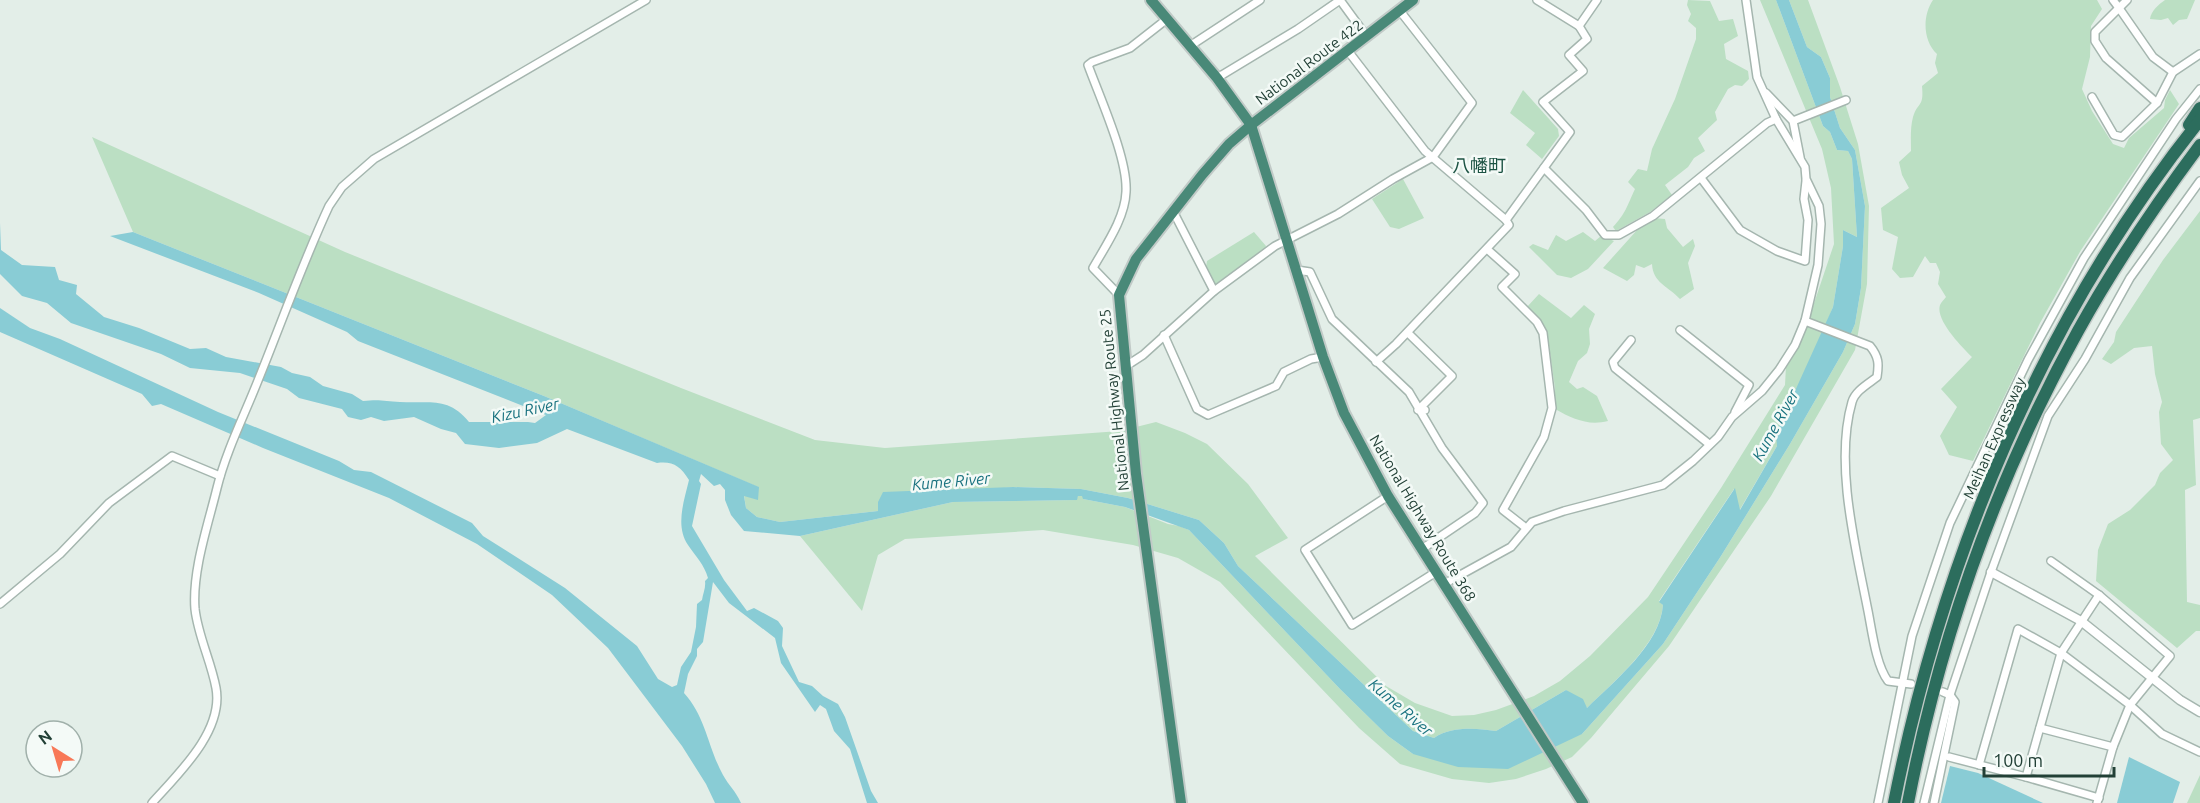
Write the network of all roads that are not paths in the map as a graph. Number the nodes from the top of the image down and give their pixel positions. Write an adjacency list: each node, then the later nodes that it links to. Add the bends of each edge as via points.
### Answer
1 (646, 0): 59 (street, via 374,159 342,187 329,206)
2 (1151, 0): 13 (highway)
3 (1260, 0): 16 (street)
4 (1340, 0): 15 (street); 20 (street)
5 (1413, 0): 12 (highway, National Route 422)
6 (1537, 0): 14 (street)
7 (1596, 0): 14 (street)
8 (1746, 0): 22 (street, via 1751,48)
9 (2113, 0): 11 (street)
10 (2127, 0): 11 (street)
11 (2119, 8): 19 (street, via 2153,57); 25 (street, via 2095,32 2095,41 2106,58)
12 (1400, 11): 15 (highway, National Route 422); 33 (street, via 1473,103)
13 (1167, 19): 16 (highway); 47 (street, via 1130,48 1088,65 1124,166 1126,192 1122,210 1094,267)
14 (1579, 26): 35 (street, via 1587,39 1569,55 1583,71 1543,102 1570,132)
15 (1367, 37): 17 (highway, National Route 422)
16 (1190, 46): 20 (highway)
17 (1348, 51): 30 (highway, National Route 422); 33 (street)
18 (2200, 54): 19 (street)
19 (2173, 72): 25 (street)
20 (1217, 78): 30 (highway)
21 (2200, 88): 72 (street, via 2084,258 2028,360 1950,523 1912,636)
22 (1762, 89): 27 (street); 29 (street)
23 (2092, 97): 25 (street, via 2114,135 2122,137)
24 (1845, 100): 29 (street)
25 (2157, 103)
26 (2200, 108): 36 (highway)
27 (1776, 119): 34 (street); 37 (street)
28 (2200, 120): 36 (highway, Meihan Expressway)
29 (1793, 121): 34 (street)
30 (1251, 125): 40 (highway, National Highway Route 25, via 1222,152); 42 (highway, National Highway Route 368)
31 (2200, 145): 45 (highway, Meihan Expressway)
32 (2200, 154): 45 (highway)
33 (1433, 157): 41 (street); 42 (street)
34 (1800, 159): 38 (street)
35 (1544, 168): 37 (street, via 1587,210 1605,235 1611,236 1653,216); 41 (street)
36 (2160, 172): 88 (highway, Meihan Expressway, via 2067,321 1999,459 1947,598)
37 (1701, 178): 38 (street, via 1740,230 1777,251 1805,261)
38 (1806, 178): 48 (street, via 1819,206 1821,224 1818,265)
39 (2200, 180): 65 (street, via 2130,278 2048,416)
40 (1173, 211): 46 (street); 47 (highway, National Highway Route 25, via 1136,259)
41 (1506, 220): 43 (street, via 1509,225)
42 (1288, 239): 44 (highway, National Highway Route 368); 46 (street)
43 (1487, 249): 50 (street); 61 (street, via 1515,274 1502,287 1543,333 1551,387 1550,420 1544,437 1503,510)
44 (1297, 270): 53 (highway, National Highway Route 368); 54 (street, via 1310,272 1332,319)
45 (2106, 282): 89 (highway, Meihan Expressway, via 2025,434 1981,540 1943,657)
46 (1214, 291): 51 (street)
47 (1119, 295): 55 (highway, National Highway Route 25)
48 (1805, 321): 57 (street, via 1779,370); 72 (street, via 1870,346 1877,354 1877,377 1856,394 1848,418 1845,460 1853,529 1874,637 1884,676 1887,681)
49 (1680, 330): 57 (street, via 1749,385)
50 (1408, 333): 54 (street); 56 (street, via 1452,376)
51 (1164, 335): 53 (street, via 1197,409 1208,415 1276,386 1284,372); 55 (street)
52 (1631, 340): 58 (street, via 1613,362 1615,368)
53 (1323, 357): 60 (highway, National Highway Route 368, via 1344,413)
54 (1376, 362): 56 (street, via 1409,392)
55 (1126, 366): 85 (highway, National Highway Route 25, via 1137,486)
56 (1422, 410): 62 (street, via 1442,448 1483,502 1475,513)
57 (1732, 417): 58 (street)
58 (1709, 444): 61 (street, via 1663,485 1543,517)
59 (221, 473): 68 (street, via 172,456 109,502 60,554); 84 (street, via 195,591 195,610 217,700 204,740)
60 (1388, 496): 62 (highway, National Highway Route 368); 64 (street, via 1305,550 1352,625)
61 (1526, 528): 66 (street, via 1511,547)
62 (1422, 549): 64 (highway, National Highway Route 368)
63 (2051, 561): 67 (street)
64 (1436, 572): 66 (highway, National Highway Route 368)
65 (1991, 572): 69 (street); 74 (street)
66 (1444, 584): 86 (highway, National Highway Route 368)
67 (2099, 595): 69 (street); 71 (street, via 2170,656)
68 (0, 604)
69 (2081, 621): 70 (street); 71 (street)
70 (2061, 653): 75 (street); 77 (street); 81 (street, via 2018,629)
71 (2151, 678): 75 (street); 76 (street)
72 (1901, 683): 73 (street); 87 (street)
73 (1911, 684)
74 (1946, 693): 90 (street); 91 (street, via 1955,702)
75 (2130, 705): 78 (street); 79 (street, via 2162,734)
76 (2200, 712)
77 (2040, 728): 78 (street); 82 (street)
78 (2113, 747): 83 (street)
79 (2200, 752)
80 (1949, 757): 81 (street)
81 (1979, 765): 82 (street)
82 (2026, 777): 83 (street)
83 (2098, 801)
84 (152, 803)
85 (1181, 803)
86 (1582, 803)
87 (1878, 803)
88 (1892, 803)
89 (1908, 803)
90 (1924, 803)
91 (1934, 803)

